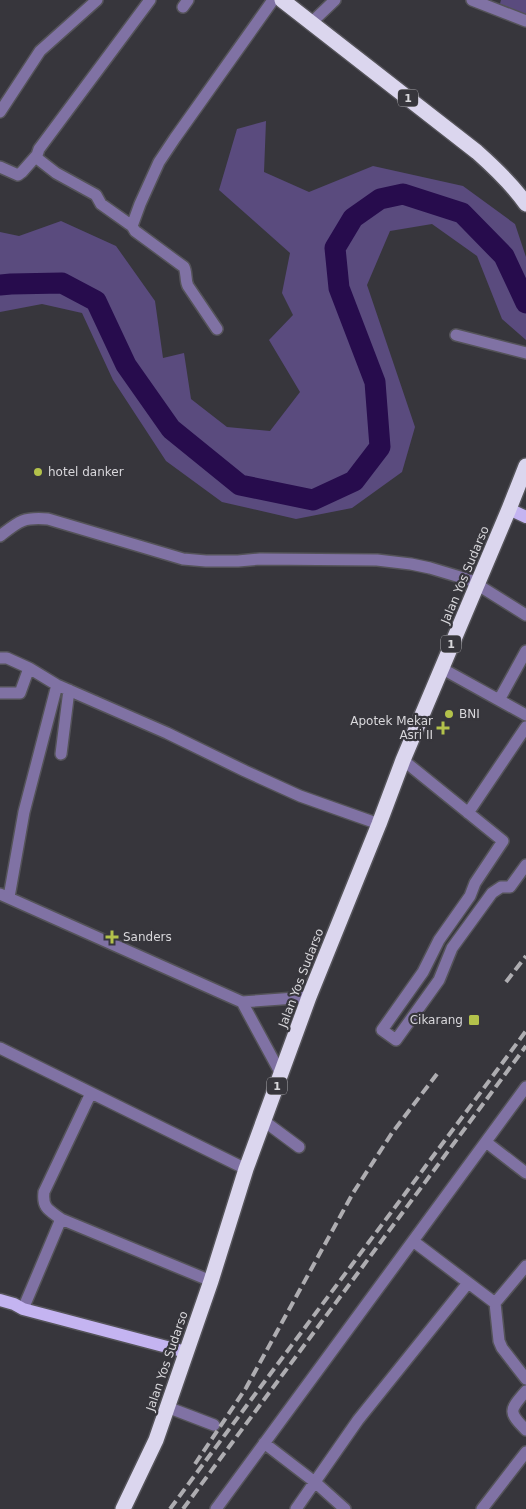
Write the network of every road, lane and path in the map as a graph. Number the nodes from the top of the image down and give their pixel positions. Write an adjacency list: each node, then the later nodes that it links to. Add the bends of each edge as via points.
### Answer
1 (97, 0): 9 (street, via 40,51)
2 (150, 0): 10 (street)
3 (273, 0): 13 (street, via 159,162)
4 (282, 0): 8 (highway, 1)
5 (335, 0): 8 (street)
6 (472, 0): 7 (street)
7 (526, 21)
8 (312, 23): 12 (highway, 1, via 477,152 514,186)
9 (0, 112)
10 (37, 155): 11 (street, via 18,175); 13 (street, via 56,173 96,195 101,204)
11 (0, 167)
12 (526, 204)
13 (132, 226): 14 (street, via 184,267 188,286)
14 (217, 329)
15 (456, 335): 16 (street)
16 (526, 353)
17 (526, 466): 18 (highway, Jalan Yos Sudarso / 1)
18 (509, 509): 19 (main road); 21 (highway, Jalan Yos Sudarso / 1)
19 (526, 516)
20 (0, 536): 21 (street, via 22,520 48,519 183,559 206,562 260,559 394,562 430,568 462,577)
21 (476, 585): 22 (street); 26 (highway, Jalan Yos Sudarso / 1)
22 (526, 614)
23 (526, 651): 30 (street)
24 (0, 658): 25 (street)
25 (29, 668): 27 (street); 29 (street, via 20,692)
26 (441, 668): 30 (street); 34 (highway, Jalan Yos Sudarso / 1)
27 (57, 685): 28 (street); 38 (street)
28 (69, 690): 33 (street); 36 (street, via 300,796)
29 (0, 693)
30 (499, 700): 31 (street)
31 (526, 714)
32 (526, 727): 35 (street)
33 (61, 754)
34 (403, 760): 35 (street); 36 (highway, Jalan Yos Sudarso / 1)
35 (468, 813): 39 (street, via 503,841)
36 (379, 824): 41 (highway, Jalan Yos Sudarso / 1)
37 (526, 865): 40 (street, via 510,887 501,887 492,893)
38 (4, 895): 42 (street)
39 (470, 896): 40 (street); 40 (street, via 439,940 424,972 382,1030 396,1040 439,980 452,948)
40 (483, 906)
41 (309, 997): 42 (street); 44 (highway, Jalan Yos Sudarso / 1)
42 (242, 1002): 44 (street)
43 (0, 1048): 46 (street)
44 (281, 1074): 47 (highway, Jalan Yos Sudarso / 1)
45 (526, 1087): 48 (street)
46 (91, 1093): 50 (street); 52 (street, via 44,1192 46,1208)
47 (264, 1121): 49 (street); 50 (highway, Jalan Yos Sudarso / 1)
48 (486, 1142): 51 (street); 53 (street)
49 (299, 1147)
50 (246, 1169): 55 (highway, Jalan Yos Sudarso / 1)
51 (526, 1173)
52 (60, 1219): 55 (street); 60 (street)
53 (413, 1241): 56 (street); 67 (street)
54 (526, 1266): 58 (street)
55 (211, 1281): 61 (highway, Jalan Yos Sudarso / 1)
56 (468, 1283): 58 (street); 69 (street, via 358,1420)
57 (0, 1300): 60 (main road)
58 (495, 1303): 62 (street, via 499,1341)
59 (0, 1307): 60 (main road)
60 (23, 1309): 61 (main road)
61 (186, 1352): 64 (highway, Jalan Yos Sudarso / 1)
62 (526, 1379)
63 (526, 1391): 66 (street, via 512,1409 512,1414)
64 (167, 1407): 65 (street); 70 (highway, Jalan Yos Sudarso / 1, via 156,1440)
65 (214, 1424)
66 (526, 1430)
67 (264, 1443): 69 (street); 71 (street)
68 (526, 1452): 74 (street)
69 (316, 1483): 72 (street); 73 (street)
70 (123, 1509)
71 (216, 1509)
72 (296, 1509)
73 (345, 1509)
74 (482, 1509)

